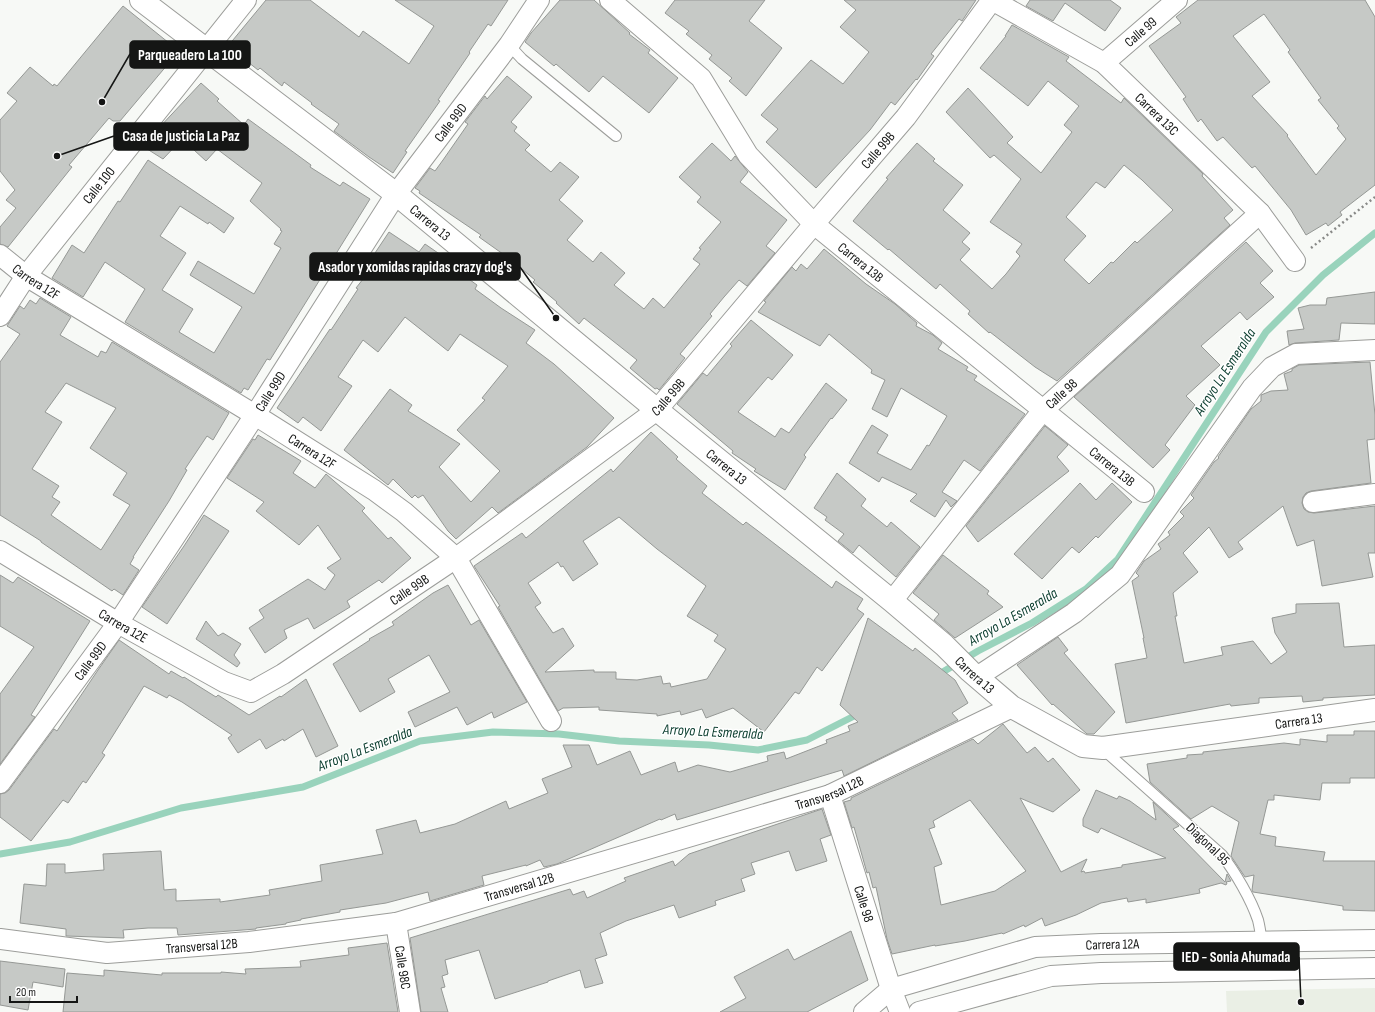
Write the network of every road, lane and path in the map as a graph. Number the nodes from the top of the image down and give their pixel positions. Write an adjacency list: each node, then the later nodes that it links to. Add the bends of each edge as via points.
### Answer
1 (141, 0): 8 (street, Carrera 13)
2 (246, 0): 8 (street, Calle 100)
3 (539, 0): 7 (street, Calle 99D)
4 (610, 0): 14 (street, Carrera 13B, via 701,78 748,155)
5 (992, 0): 9 (street, Carrera 13C); 14 (street, Calle 99B, via 906,117)
6 (1177, 0): 9 (street, Calle 99)
7 (509, 44): 10 (lane, via 522,58); 11 (street, Calle 99D)
8 (207, 50): 11 (street, Carrera 13); 17 (street, Calle 100)
9 (1104, 63): 13 (street, Carrera 13C)
10 (616, 136)
11 (396, 194): 20 (street, Carrera 13); 22 (street, Calle 99D)
12 (1375, 197): 16 (path)
13 (1260, 213): 16 (street, Carrera 13C); 21 (street, Calle 98)
14 (814, 224): 20 (street, Calle 99B); 21 (street, Carrera 13B)
15 (0, 255): 17 (street, Carrera 12F)
16 (1295, 261)
17 (26, 276): 18 (street, Calle 100); 22 (street, Carrera 12F)
18 (0, 316)
19 (1375, 350): 30 (street, via 1296,354 1272,367 1252,388 1120,575 1074,613)
20 (657, 410): 27 (street, Calle 99B); 28 (street, Carrera 13)
21 (1043, 410): 23 (street, Carrera 13B); 28 (street, Calle 98)
22 (255, 415): 27 (street, Carrera 12F, via 374,490 404,512); 29 (street, Calle 99D)
23 (1144, 492)
24 (1375, 494): 25 (street)
25 (1313, 502)
26 (0, 551): 29 (street, Carrera 12E)
27 (456, 558): 31 (street, Calle 99B, via 283,674); 34 (street, Carrera 12F)
28 (892, 601): 30 (street, Carrera 13, via 944,645)
29 (118, 623): 31 (street, Carrera 12E, via 224,682); 36 (street, Calle 99D)
30 (973, 674): 32 (street, Carrera 13)
31 (251, 692)
32 (1012, 707): 35 (street, Carrera 13, via 1083,746); 37 (street, Transversal 12B)
33 (1375, 710): 35 (street, Carrera 13)
34 (551, 721)
35 (1103, 748): 41 (lane, Diagonal 95, via 1225,859 1249,901)
36 (0, 783)
37 (830, 795): 38 (street, Transversal 12B); 44 (street, Calle 98)
38 (396, 923): 39 (street, Transversal 12B, via 249,942 106,953); 45 (street, Calle 98C)
39 (0, 939)
40 (1375, 940): 41 (street, Carrera 12A)
41 (1262, 942): 43 (lane, Diagonal 95); 44 (street, Carrera 12A, via 1035,947)
42 (1375, 968): 43 (street, Carrera 12A)
43 (1264, 970): 48 (street, Carrera 12A, via 1051,976)
44 (891, 989): 46 (street, Carrera 12A); 47 (street, Calle 98)
45 (410, 1012)
46 (864, 1012)
47 (900, 1012)
48 (919, 1012)

